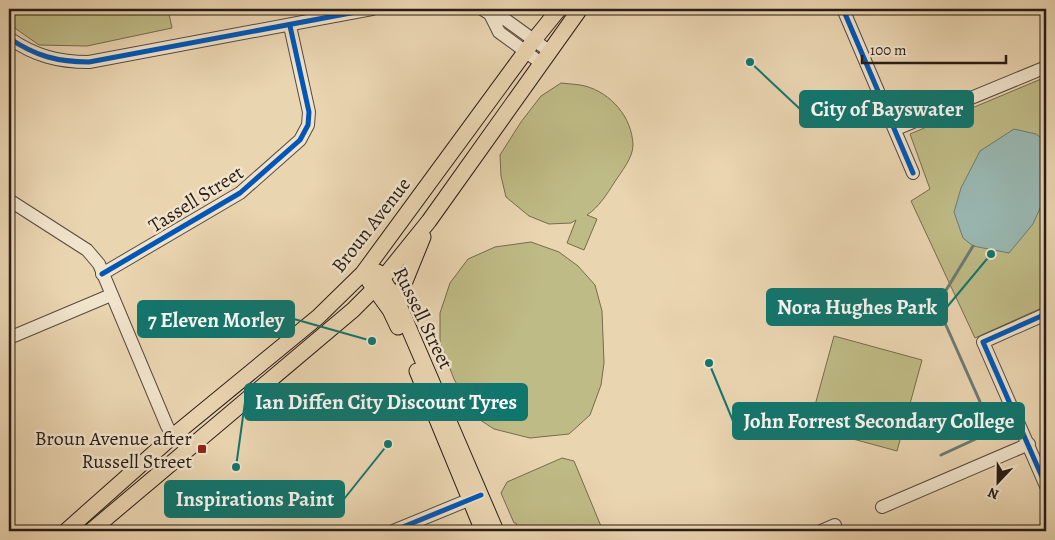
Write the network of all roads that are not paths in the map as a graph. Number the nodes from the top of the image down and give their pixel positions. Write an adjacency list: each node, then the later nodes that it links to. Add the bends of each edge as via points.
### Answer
1 (372, 9): 6 (street)
2 (559, 9): 9 (main road, Broun Avenue)
3 (580, 9): 10 (main road, Broun Avenue)
4 (843, 9): 12 (street)
5 (486, 11): 9 (street, via 499,32)
6 (316, 14): 7 (street)
7 (290, 26): 8 (street, via 89,62 55,60); 17 (street, Tassell Street, via 309,112 308,125 300,140 229,201)
8 (9, 38)
9 (529, 46): 10 (street); 16 (main road, Broun Avenue)
10 (545, 57): 15 (main road, Broun Avenue)
11 (1046, 67): 12 (street)
12 (896, 129): 13 (street)
13 (914, 173)
14 (9, 200): 17 (street, via 87,250 99,264)
15 (429, 221): 18 (main road, Broun Avenue); 20 (main road)
16 (368, 268): 18 (main road, Russell Street); 24 (main road, Broun Avenue, via 318,317)
17 (102, 274): 19 (street)
18 (379, 283): 20 (main road, Russell Street); 21 (main road, Broun Avenue)
19 (111, 295): 23 (street); 24 (street)
20 (395, 308): 21 (main road); 28 (main road, Russell Street)
21 (353, 310): 32 (main road, Broun Avenue)
22 (1046, 314): 25 (street, via 983,342)
23 (9, 338)
24 (173, 436): 31 (main road, Broun Avenue)
25 (1029, 444): 26 (street); 29 (street)
26 (1040, 456): 27 (street)
27 (1046, 486)
28 (475, 497): 33 (street); 34 (main road, Russell Street); 35 (main road, Russell Street)
29 (882, 507)
30 (835, 525): 36 (street)
31 (66, 531)
32 (91, 531)
33 (393, 531)
34 (483, 531)
35 (496, 531)
36 (821, 531)

